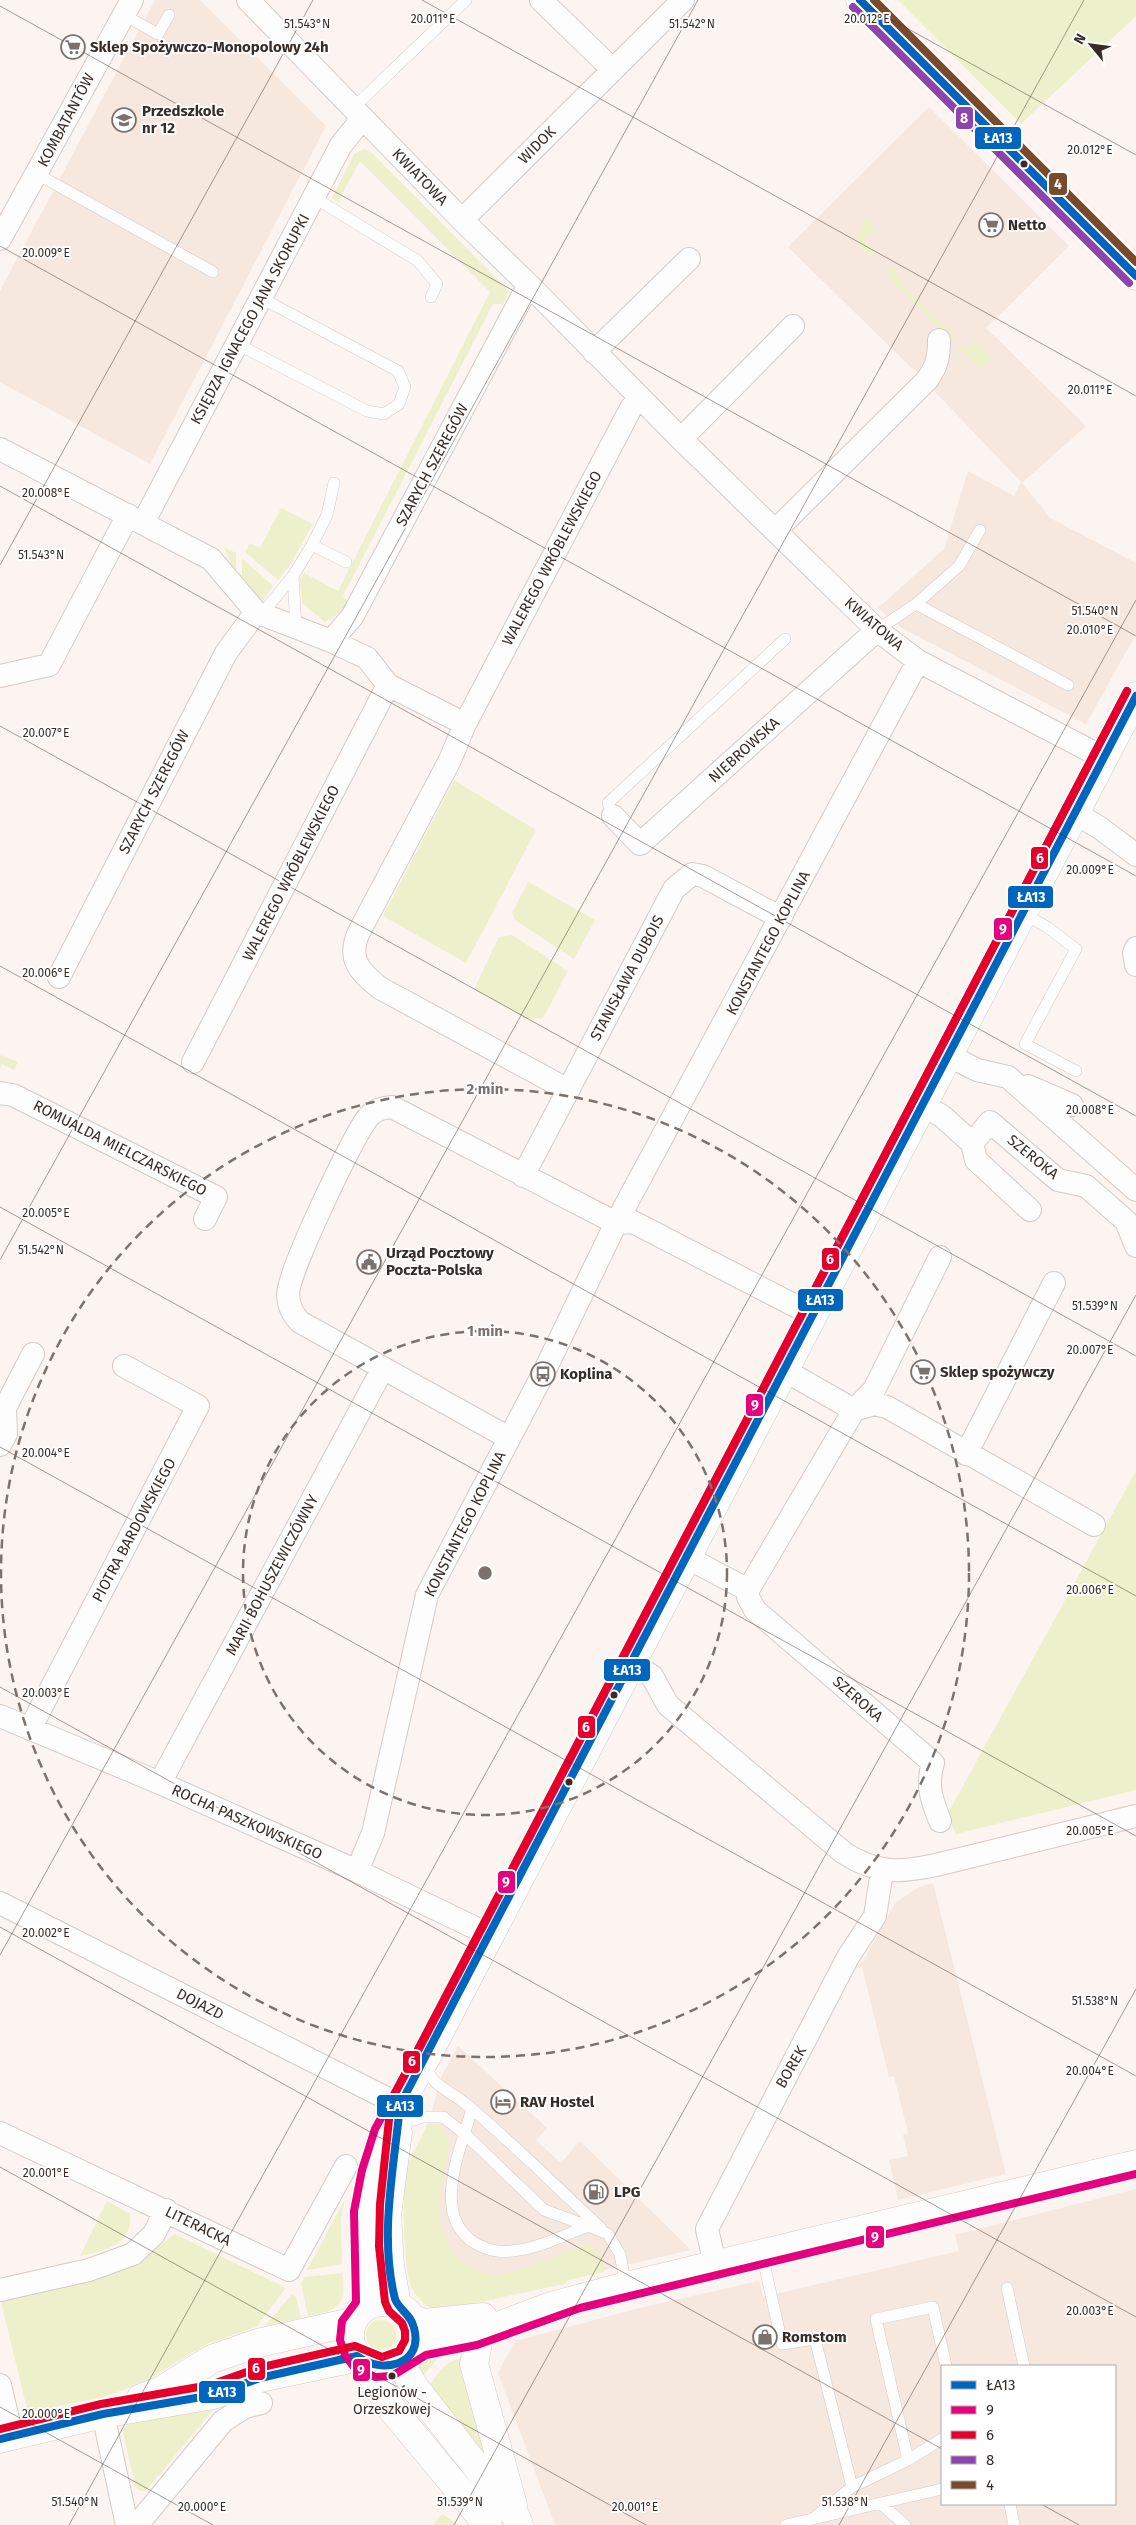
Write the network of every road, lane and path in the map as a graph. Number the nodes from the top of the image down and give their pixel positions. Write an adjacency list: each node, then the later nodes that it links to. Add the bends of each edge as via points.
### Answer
1 (248, 0): 9 (street, KWIATOWA)
2 (466, 0): 9 (lane)
3 (541, 0): 8 (street)
4 (683, 0): 8 (street, WIDOK)
5 (860, 0): 16 (street)
6 (128, 8): 7 (lane, via 158,34); 10 (street, KOMBATANTÓW)
7 (169, 15)
8 (612, 70): 12 (street, WIDOK)
9 (357, 114): 11 (street, KSIĘDZA IGNACEGO JANA SKORUPKI); 12 (street, KWIATOWA)
10 (37, 174): 13 (street, KOMBATANTÓW); 15 (lane)
11 (313, 197): 18 (lane, via 418,261 437,284); 19 (street, KSIĘDZA IGNACEGO JANA SKORUPKI)
12 (462, 220): 17 (street, KWIATOWA)
13 (0, 240)
14 (689, 259): 23 (street)
15 (213, 272)
16 (1136, 276)
17 (531, 287): 23 (street, KWIATOWA); 39 (street, SZARYCH SZEREGÓW, via 522,297 352,617)
18 (431, 297)
19 (261, 298): 22 (street, KSIĘDZA IGNACEGO JANA SKORUPKI); 22 (lane, via 398,371 405,387 399,404 384,414 367,412)
20 (793, 326): 25 (street)
21 (939, 340): 29 (street, via 937,361 927,380)
22 (237, 344): 28 (street, KSIĘDZA IGNACEGO JANA SKORUPKI)
23 (594, 352): 24 (street, KWIATOWA)
24 (640, 398): 25 (street, KWIATOWA); 45 (street, WALEREGO WRÓBLEWSKIEGO, via 631,408)
25 (681, 439): 29 (street, KWIATOWA)
26 (0, 450): 28 (street)
27 (334, 483): 31 (lane, via 327,515)
28 (136, 519): 35 (street, via 211,559); 41 (street, KSIĘDZA IGNACEGO JANA SKORUPKI, via 50,665)
29 (776, 530): 37 (street, KWIATOWA)
30 (980, 530): 34 (lane, via 959,566)
31 (312, 545): 32 (lane); 33 (lane)
32 (346, 562)
33 (293, 576): 35 (lane); 36 (lane)
34 (916, 604): 37 (lane); 43 (lane)
35 (259, 613): 36 (street); 54 (street, SZARYCH SZEREGÓW, via 226,653)
36 (296, 628): 39 (street)
37 (877, 630): 40 (street, KWIATOWA); 48 (street, NIEBROWSKA, via 640,844)
38 (785, 639): 48 (lane, via 608,803)
39 (331, 641): 42 (street, via 366,658)
40 (918, 661): 46 (street, KWIATOWA); 51 (street, KONSTANTEGO KOPLINA)
41 (0, 676)
42 (388, 685): 45 (street); 56 (street, WALEREGO WRÓBLEWSKIEGO)
43 (1068, 685)
44 (1136, 696): 46 (street)
45 (465, 724): 59 (street, WALEREGO WRÓBLEWSKIEGO, via 450,760 354,942 353,953 359,968 386,992)
46 (1104, 758): 47 (street)
47 (1074, 813): 49 (street); 50 (street)
48 (612, 816)
49 (1134, 848)
50 (1022, 913): 55 (street); 57 (lane, via 1076,949 1025,1044)
51 (781, 918): 59 (street, STANISŁAWA DUBOIS, via 703,876 692,874 682,881 674,888); 68 (street, KONSTANTEGO KOPLINA)
52 (1136, 948): 53 (street)
53 (1136, 965)
54 (59, 977)
55 (948, 1055): 58 (street, via 977,1070); 61 (street)
56 (193, 1062)
57 (1076, 1072)
58 (1008, 1077): 62 (street); 65 (street)
59 (568, 1090): 64 (street, STANISŁAWA DUBOIS)
60 (0, 1094): 67 (street, ROMUALDA MIELCZARSKIEGO, via 13,1095 216,1197)
61 (922, 1105): 63 (street, via 942,1116); 72 (street)
62 (1072, 1105)
63 (972, 1143): 66 (street, via 976,1160); 69 (street, SZEROKA, via 990,1122 1058,1180 1086,1186 1126,1221)
64 (523, 1176): 68 (street); 75 (street, via 392,1107 378,1109 367,1119 326,1196 288,1294 290,1311 300,1322)
65 (1136, 1190)
66 (1030, 1210)
67 (205, 1219)
68 (616, 1223): 72 (street, via 633,1222); 78 (street, KONSTANTEGO KOPLINA)
69 (1136, 1246)
70 (940, 1256): 77 (street, via 874,1390)
71 (1054, 1283): 80 (street)
72 (813, 1315): 76 (street)
73 (33, 1354): 79 (street, via 5,1408 6,1434)
74 (124, 1366): 86 (street, PIOTRA BARDOWSKIEGO, via 198,1406)
75 (383, 1368): 78 (street); 87 (street, MARII BOHUSZEWICZÓWNY)
76 (784, 1370): 77 (street); 82 (street)
77 (854, 1410): 80 (street, via 874,1404 887,1407); 83 (street)
78 (509, 1438): 90 (street, KONSTANTEGO KOPLINA, via 427,1595 373,1833)
79 (0, 1445)
80 (966, 1454): 81 (street)
81 (1094, 1525)
82 (686, 1557): 83 (street); 84 (street)
83 (748, 1590): 89 (street, SZEROKA, via 755,1610 933,1763 929,1774 930,1795)
84 (631, 1663): 91 (street, via 652,1676 668,1705 844,1853); 93 (street)
85 (0, 1716): 86 (street, ROCHA PASZKOWSKIEGO)
86 (30, 1729): 87 (street, ROCHA PASZKOWSKIEGO)
87 (160, 1783): 90 (street, ROCHA PASZKOWSKIEGO)
88 (1136, 1816): 91 (street, via 918,1869)
89 (940, 1821)
90 (357, 1871): 93 (street, ROCHA PASZKOWSKIEGO)
91 (882, 1871): 105 (street, BOREK, via 876,1916 848,1957 707,2229)
92 (0, 1903): 96 (street, DOJAZD)
93 (490, 1935): 94 (street)
94 (427, 2056): 95 (lane, via 428,2073 435,2083); 96 (street)
95 (472, 2109): 98 (lane); 103 (lane)
96 (399, 2118): 98 (lane, via 408,2122 423,2117 443,2117); 110 (street, via 387,2214 390,2266); 111 (street, via 384,2133 364,2212)
97 (0, 2133): 101 (street, LITERACKA)
98 (465, 2134): 102 (lane, via 544,2210); 102 (lane, via 453,2180 451,2205 456,2225 470,2240 485,2249 522,2250)
99 (1136, 2164): 104 (street)
100 (346, 2166): 101 (street, LITERACKA, via 289,2270)
101 (166, 2210): 108 (street, via 154,2234 133,2254 89,2270)
102 (588, 2226): 103 (lane)
103 (608, 2234): 106 (lane, via 620,2254)
104 (762, 2254): 105 (street); 123 (lane, via 782,2344 815,2340)
105 (715, 2264): 106 (street)
106 (626, 2286): 109 (street)
107 (1007, 2288): 116 (lane)
108 (0, 2290)
109 (548, 2307): 110 (street, via 424,2323); 112 (street)
110 (404, 2312): 111 (street, via 378,2303); 114 (street, via 415,2330 415,2343)
111 (359, 2314): 113 (street, via 350,2340); 119 (street, via 212,2360 162,2390)
112 (480, 2333): 114 (street, via 426,2344); 128 (street, via 474,2364)
113 (360, 2359): 114 (street, via 381,2368); 119 (street, via 260,2378 213,2395); 131 (street, via 391,2408)
114 (405, 2359): 128 (street, via 415,2388)
115 (946, 2365): 122 (lane, via 933,2307 876,2319)
116 (1024, 2365)
117 (0, 2385): 120 (street)
118 (261, 2403): 130 (street, via 245,2407 223,2421)
119 (103, 2414): 120 (street); 129 (street)
120 (6, 2437)
121 (941, 2439): 122 (lane)
122 (908, 2460): 123 (lane)
123 (852, 2487): 127 (lane)
124 (941, 2489): 125 (lane)
125 (880, 2503): 127 (lane); 133 (lane)
126 (1010, 2505): 134 (lane)
127 (814, 2518): 132 (lane)
128 (518, 2521)
129 (127, 2525)
130 (137, 2525)
131 (488, 2525)
132 (786, 2525)
133 (905, 2525)
134 (1014, 2525)

